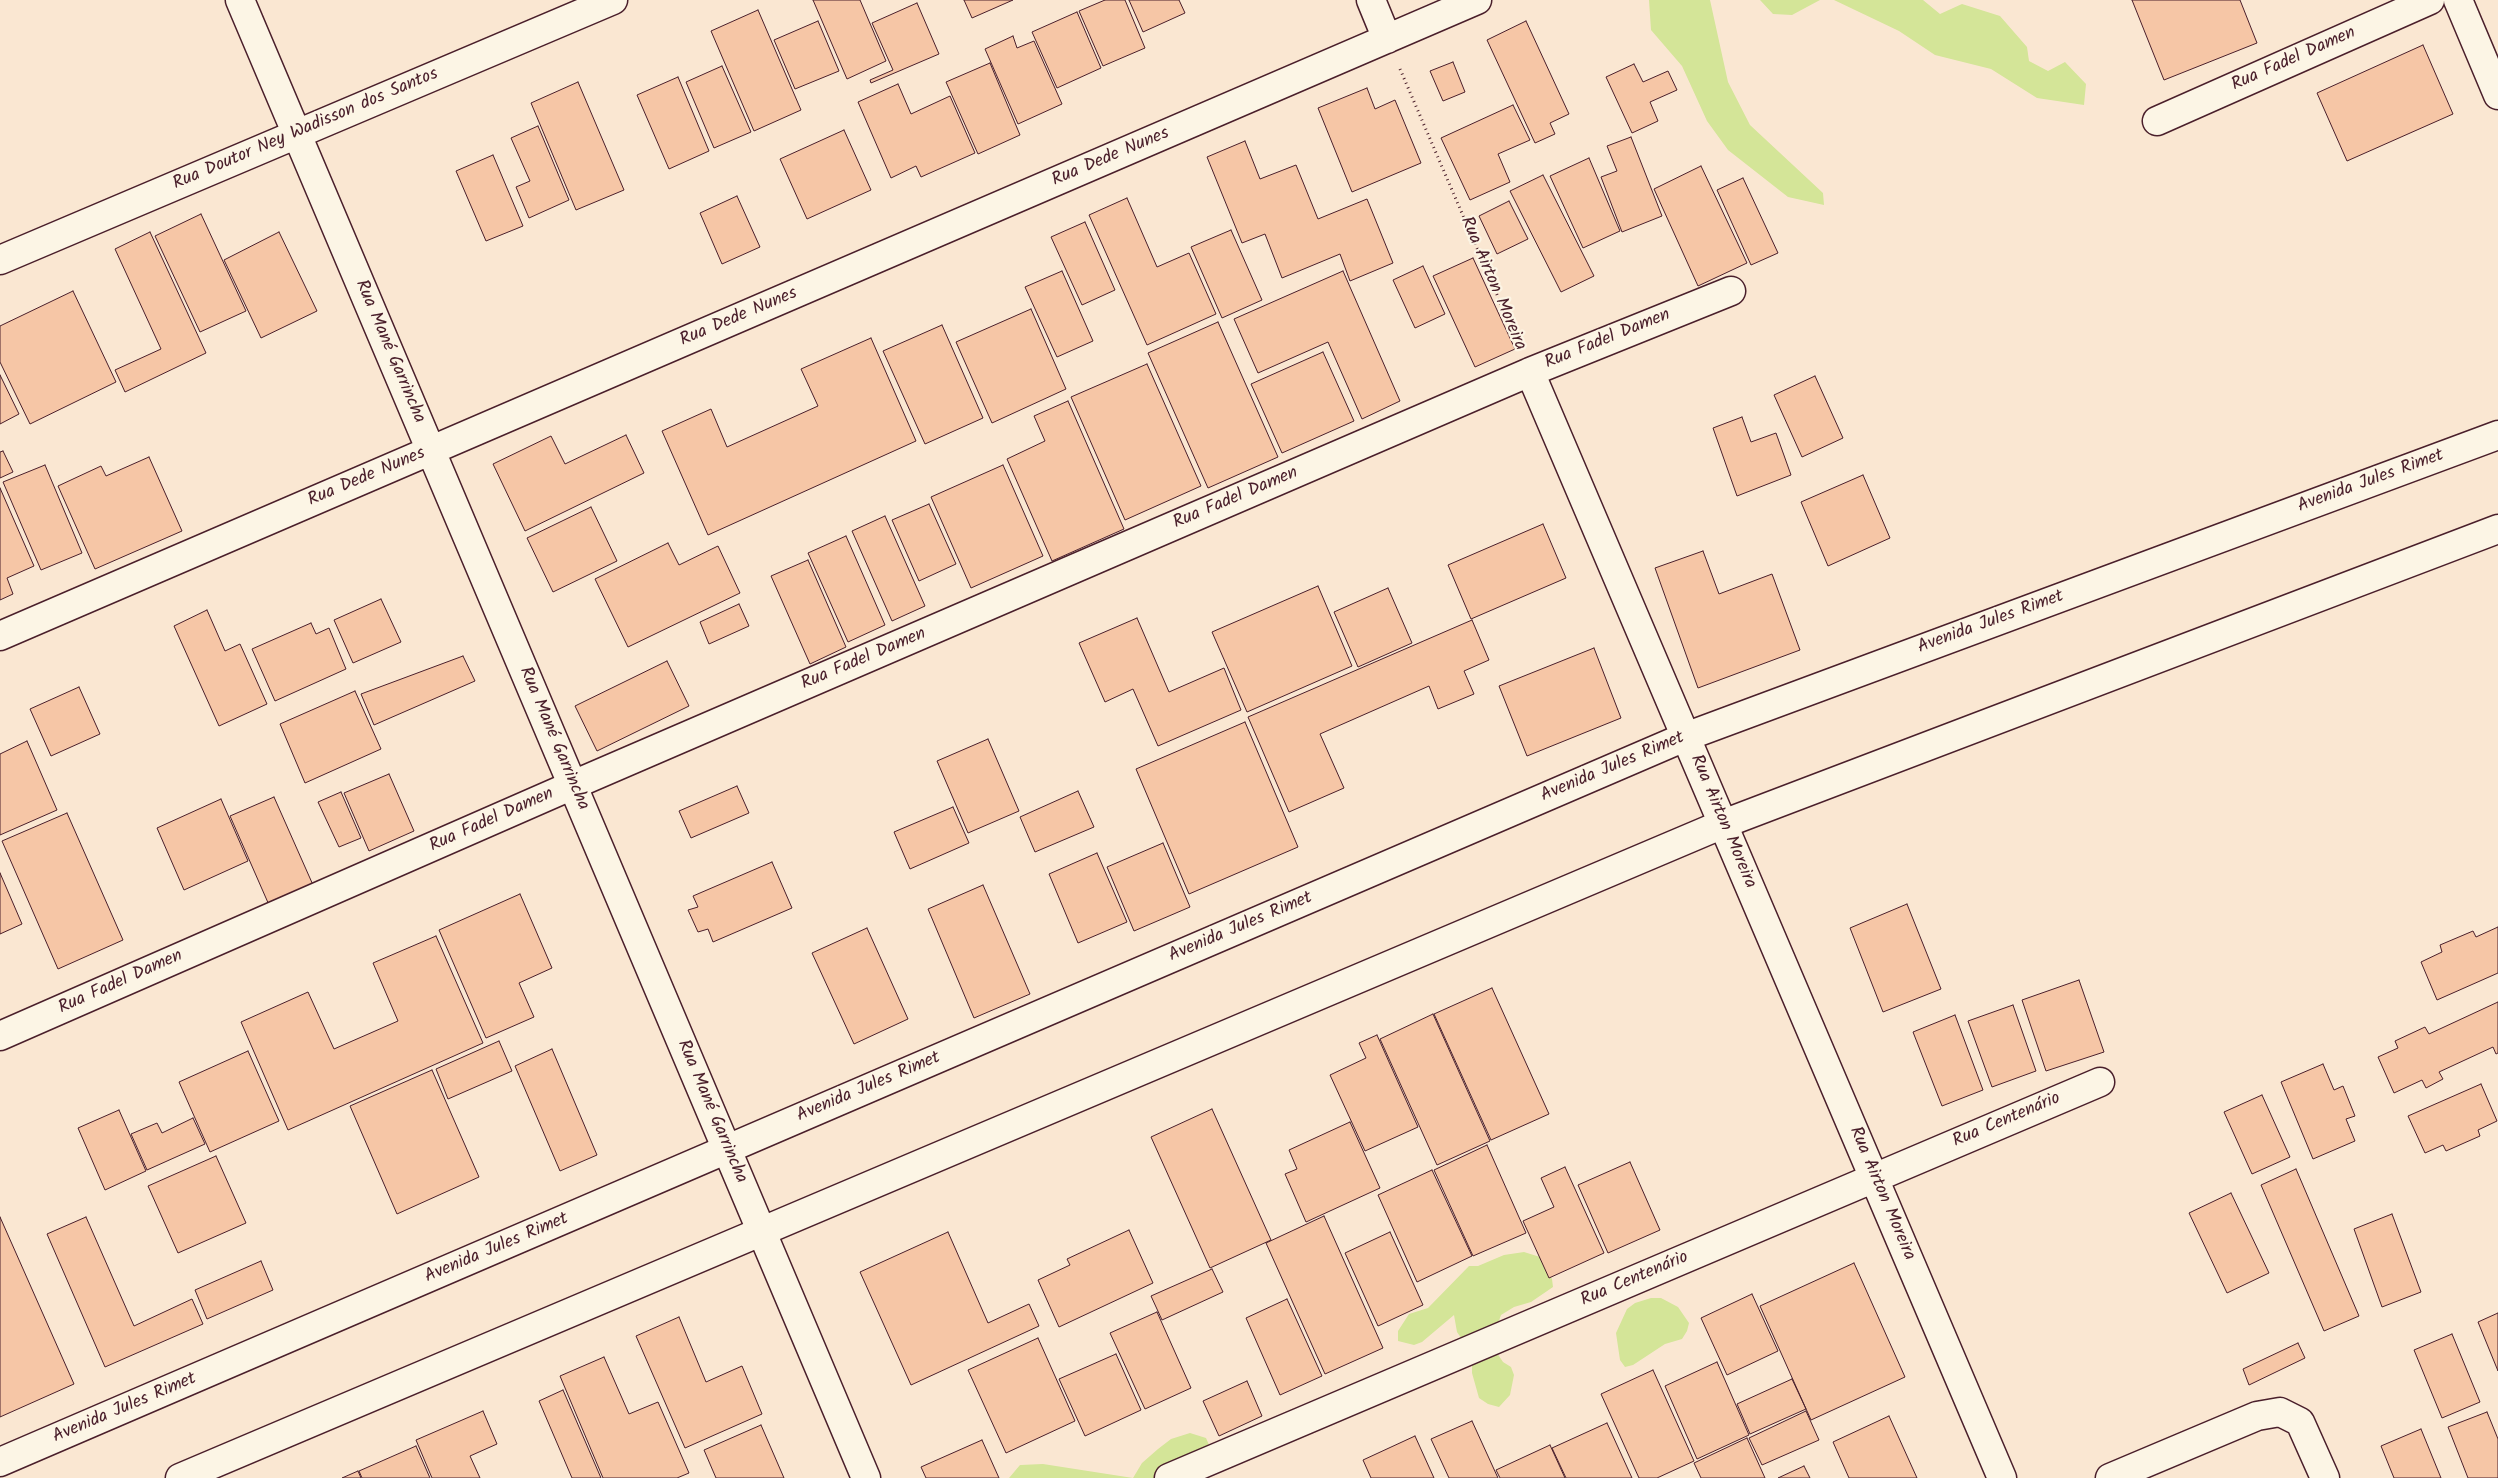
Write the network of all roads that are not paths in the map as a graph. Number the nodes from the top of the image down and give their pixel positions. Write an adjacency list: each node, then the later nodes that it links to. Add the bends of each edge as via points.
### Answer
1 (240, 0): 10 (street, Rua Mané Garrincha)
2 (613, 0): 10 (street, Rua Doutor Ney Wadisson dos Santos)
3 (1371, 0): 7 (street)
4 (1478, 0): 7 (street, Rua Dede Nunes)
5 (2430, 0): 9 (street, Rua Fadel Damen)
6 (2458, 0): 8 (street)
7 (1388, 39): 15 (street, Rua Dede Nunes)
8 (2498, 95)
9 (2158, 121)
10 (297, 134): 11 (street, Rua Doutor Ney Wadisson dos Santos); 15 (street, Rua Mané Garrincha)
11 (0, 260)
12 (1731, 291): 13 (street, Rua Fadel Damen)
13 (1530, 372): 18 (street, Rua Airton Moreira); 19 (street, Rua Fadel Damen)
14 (2498, 435): 18 (street, Avenida Jules Rimet)
15 (431, 451): 17 (street, Rua Dede Nunes); 19 (street, Rua Mané Garrincha)
16 (2498, 529): 20 (street)
17 (0, 636)
18 (1685, 737): 20 (street, Rua Airton Moreira); 23 (street, Avenida Jules Rimet)
19 (573, 785): 21 (street, Rua Fadel Damen); 23 (street, Rua Mané Garrincha)
20 (1723, 824): 24 (street, Rua Airton Moreira); 25 (street)
21 (0, 1036)
22 (2100, 1082): 24 (street, Rua Centenário)
23 (727, 1150): 25 (street, Rua Mané Garrincha); 26 (street, Avenida Jules Rimet)
24 (1874, 1178): 29 (street, Rua Centenário); 30 (street, Rua Airton Moreira)
25 (762, 1232): 27 (street); 28 (street, Rua Mané Garrincha)
26 (0, 1462)
27 (180, 1478)
28 (866, 1478)
29 (1169, 1478)
30 (2002, 1478)
31 (2110, 1478): 32 (street, via 2257,1416 2280,1412 2300,1422)
32 (2325, 1478)

